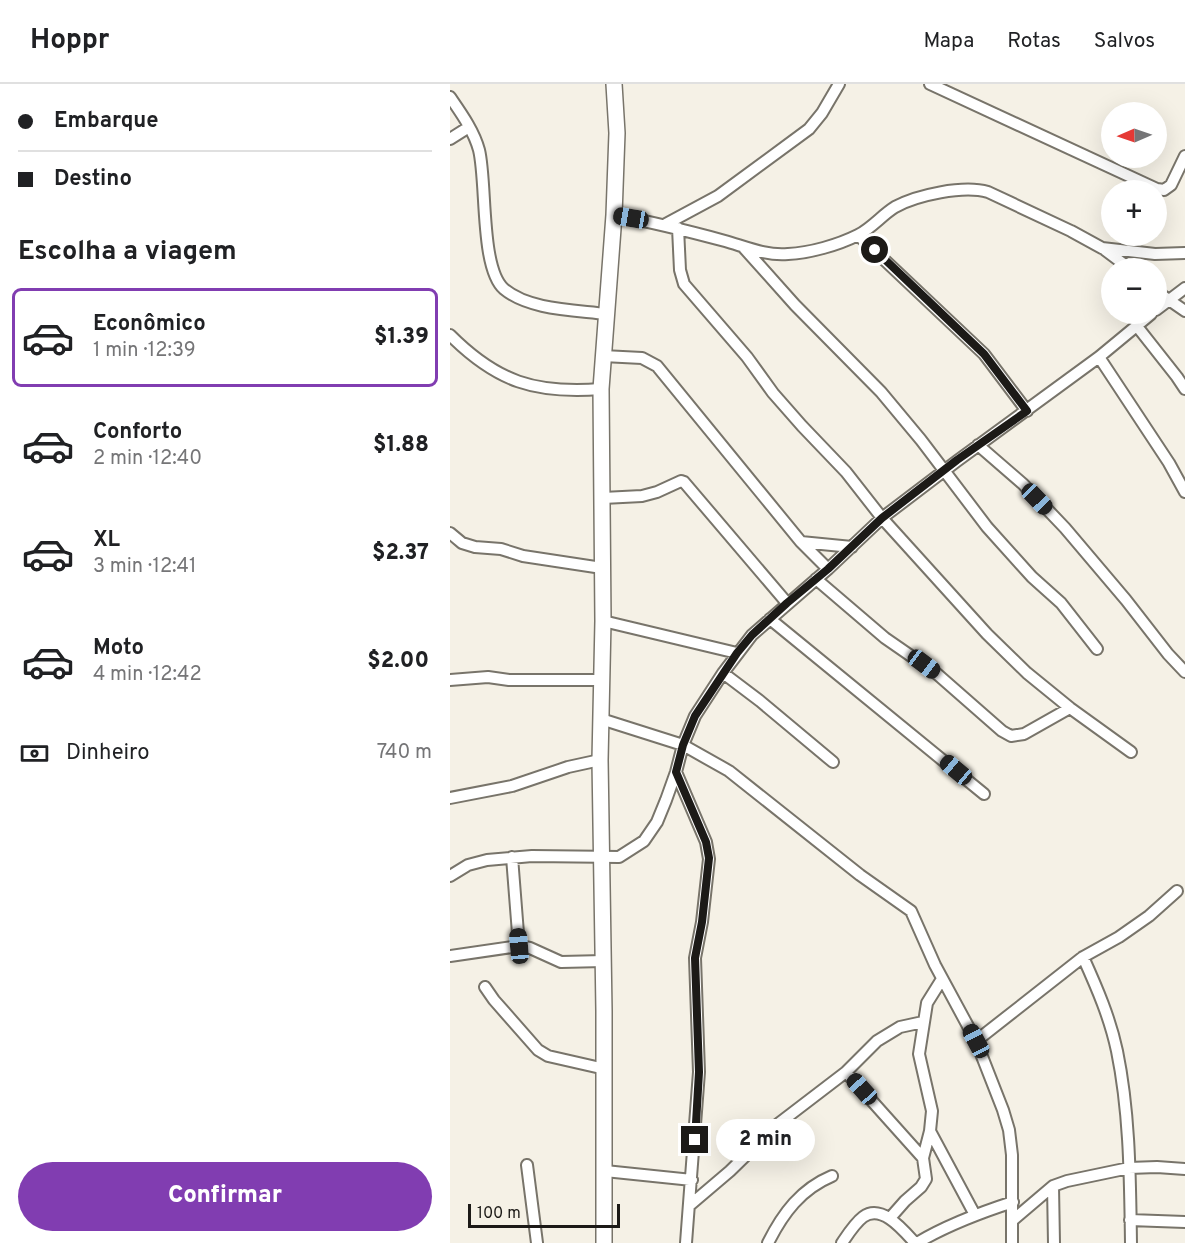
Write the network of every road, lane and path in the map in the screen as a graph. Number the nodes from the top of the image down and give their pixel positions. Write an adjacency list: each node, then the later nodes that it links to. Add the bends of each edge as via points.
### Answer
1 (614, 84): 8 (street)
2 (839, 84): 9 (street, via 809,129 718,196)
3 (930, 84): 7 (street, via 1158,189 1172,185)
4 (450, 98): 5 (street)
5 (469, 128): 6 (street); 19 (street, via 482,165 492,267 502,287 523,300)
6 (450, 139)
7 (1185, 156)
8 (614, 215): 9 (street); 19 (street)
9 (666, 224): 10 (street)
10 (678, 228): 12 (street); 32 (street, via 684,284)
11 (858, 235): 12 (street, via 787,254); 13 (street, via 908,201 957,189 978,189); 27 (street, via 984,354)
12 (744, 248): 29 (street, via 881,392)
13 (1102, 248): 14 (street); 15 (street)
14 (1185, 253)
15 (1115, 258)
16 (1185, 288): 17 (street)
17 (1169, 300): 18 (street)
18 (1185, 311)
19 (606, 314): 23 (street)
20 (1138, 324): 21 (street)
21 (1136, 326): 24 (street); 26 (street)
22 (450, 335): 25 (street, via 512,381 571,392)
23 (603, 356): 25 (street); 34 (street, via 642,358 657,366)
24 (1099, 357): 27 (street); 30 (street)
25 (601, 389): 31 (street)
26 (1185, 389)
27 (1027, 411): 28 (street)
28 (978, 445): 29 (street); 44 (street, via 1065,528)
29 (944, 470): 32 (street); 42 (street, via 1011,556 1061,603)
30 (1185, 492)
31 (603, 498): 36 (street); 39 (street, via 642,496 684,482)
32 (882, 518): 35 (street); 48 (street, via 987,634)
33 (450, 533): 36 (street, via 475,547)
34 (801, 542): 35 (street); 37 (street)
35 (852, 547): 37 (street)
36 (602, 568): 41 (street)
37 (828, 569): 38 (street)
38 (816, 579): 39 (street); 48 (street, via 1011,736 1024,734)
39 (787, 603): 40 (street)
40 (770, 619): 43 (street); 55 (street)
41 (603, 621): 43 (street); 47 (street)
42 (1097, 649)
43 (737, 653): 45 (street)
44 (1185, 672)
45 (723, 674): 50 (street, via 695,716); 53 (street)
46 (450, 680): 47 (street)
47 (602, 680): 49 (street)
48 (1070, 708): 51 (street)
49 (601, 719): 50 (street); 52 (street)
50 (683, 745): 54 (street); 65 (street, via 729,771 911,911)
51 (1131, 752)
52 (600, 760): 56 (street, via 512,786); 58 (street)
53 (833, 762)
54 (676, 772): 58 (street, via 657,822 644,841 619,857); 78 (street, via 709,858 695,958 699,1072)
55 (984, 794)
56 (450, 798)
57 (512, 857): 58 (street); 59 (street, via 478,861); 61 (street)
58 (602, 858): 64 (street)
59 (450, 876)
60 (1177, 891): 63 (street, via 1149,916)
61 (519, 946): 62 (street); 64 (street, via 561,962)
62 (450, 956)
63 (1083, 957): 68 (street); 74 (street, via 1105,1006 1117,1051)
64 (604, 961): 69 (street)
65 (942, 979): 67 (street, via 927,1003); 68 (street)
66 (485, 987): 69 (street, via 538,1050)
67 (923, 1022): 70 (street, via 900,1027 877,1041); 71 (street, via 919,1054 932,1111)
68 (976, 1041): 80 (street, via 1009,1130)
69 (604, 1069): 76 (street)
70 (846, 1072): 72 (street); 81 (street, via 778,1124)
71 (930, 1131): 72 (street); 82 (street)
72 (923, 1158): 83 (street, via 924,1183)
73 (527, 1166): 87 (street)
74 (1129, 1167): 75 (street); 79 (street); 85 (street)
75 (1185, 1168)
76 (605, 1171): 78 (street); 88 (street)
77 (832, 1176): 90 (street, via 791,1204)
78 (692, 1180): 81 (street)
79 (1053, 1186): 84 (street); 94 (street)
80 (1013, 1202): 82 (street); 84 (street)
81 (690, 1205): 89 (street)
82 (975, 1215): 92 (street)
83 (890, 1218): 91 (street, via 864,1216); 92 (street)
84 (1013, 1220): 93 (street)
85 (1130, 1220): 86 (street); 95 (street)
86 (1185, 1222)
87 (537, 1243)
88 (604, 1243)
89 (686, 1243)
90 (768, 1243)
91 (842, 1243)
92 (916, 1243)
93 (1012, 1243)
94 (1054, 1243)
95 (1131, 1243)

